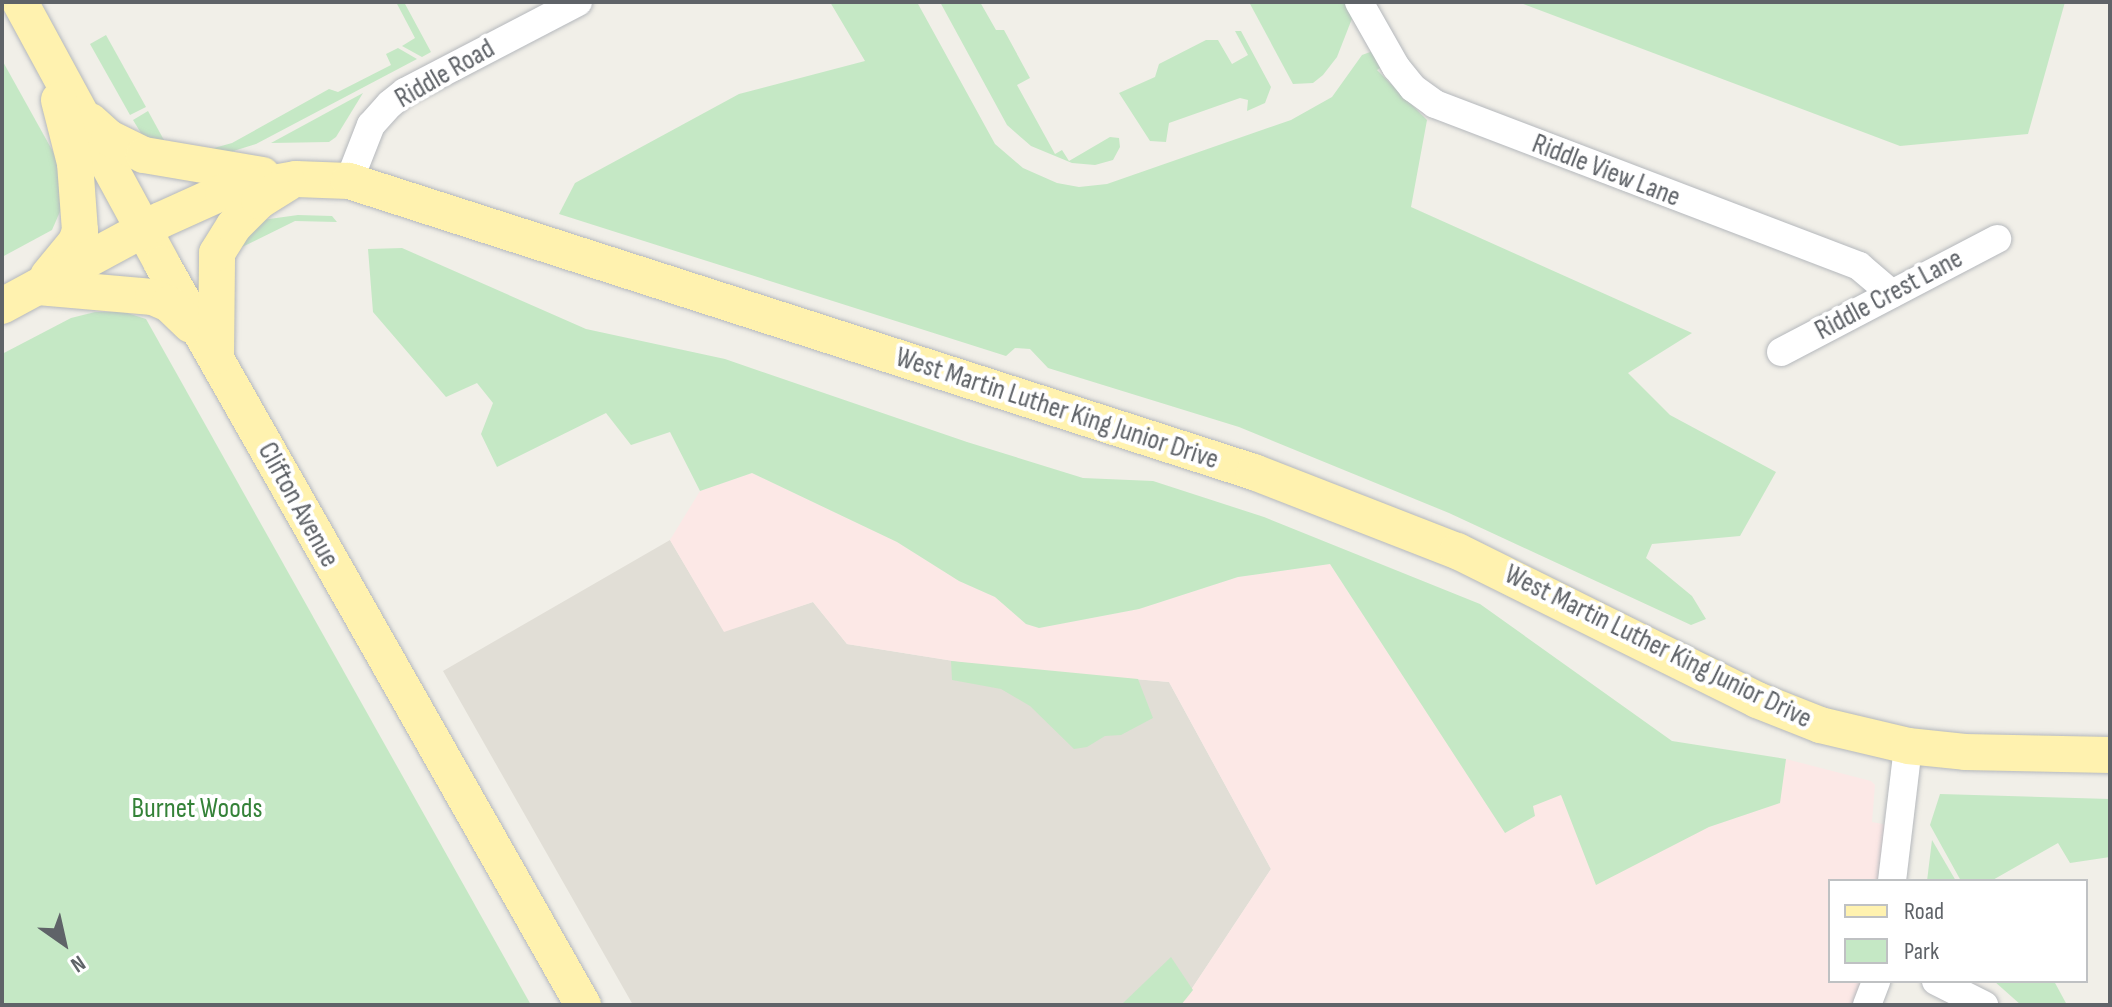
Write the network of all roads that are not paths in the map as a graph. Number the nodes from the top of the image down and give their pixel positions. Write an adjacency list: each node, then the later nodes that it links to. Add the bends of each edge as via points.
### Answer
1 (578, 2): 6 (street, Riddle Road, via 405,92 371,125)
2 (1359, 2): 10 (street, Riddle View Lane, via 1396,67 1435,104 1859,266)
3 (28, 16): 4 (main road, Clifton Avenue); 9 (main road, via 72,150 81,214 76,242)
4 (80, 109): 5 (main road, via 109,138 144,155); 7 (main road, Clifton Avenue)
5 (296, 179): 6 (main road, West Martin Luther King Junior Drive); 7 (main road, West Martin Luther King Junior Drive, via 223,192); 13 (main road, via 245,214 217,253)
6 (349, 181): 14 (main road, West Martin Luther King Junior Drive, via 1254,472 1457,551 1757,700 1820,725)
7 (143, 230): 9 (main road, West Martin Luther King Junior Drive); 13 (main road, Clifton Avenue)
8 (1997, 239): 10 (street, Riddle Crest Lane)
9 (38, 287): 11 (main road, West Martin Luther King Junior Drive); 13 (main road, via 153,297 185,318)
10 (1892, 294): 12 (street, Riddle Crest Lane)
11 (2, 306)
12 (1781, 352)
13 (216, 358): 20 (main road, Clifton Avenue)
14 (1908, 746): 15 (main road, West Martin Luther King Junior Drive); 16 (street)
15 (2110, 755)
16 (1892, 879)
17 (1875, 983): 21 (street)
18 (1885, 983): 22 (street)
19 (1940, 983): 23 (street)
20 (583, 1005)
21 (1867, 1005)
22 (1887, 1005)
23 (1984, 1005)

